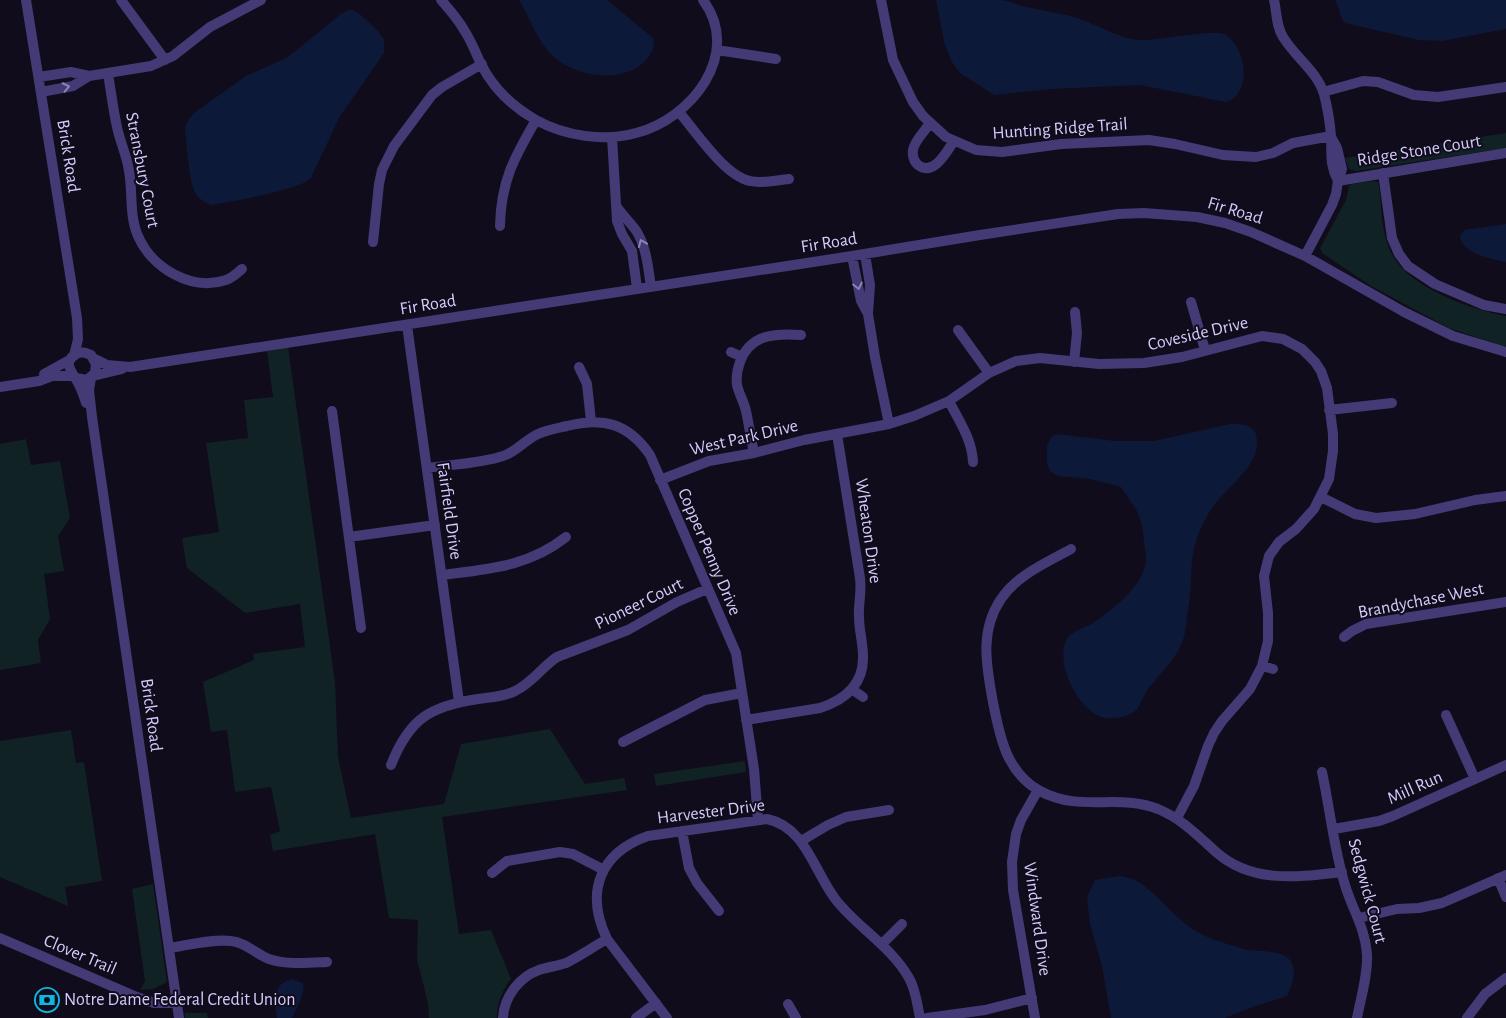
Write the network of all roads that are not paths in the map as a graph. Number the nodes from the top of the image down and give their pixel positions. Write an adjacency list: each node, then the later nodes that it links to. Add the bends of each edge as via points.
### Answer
1 (26, 0): 14 (street, Brick Road)
2 (121, 0): 10 (street)
3 (261, 0): 10 (street, via 204,30 181,51)
4 (440, 0): 11 (street, via 465,30)
5 (703, 0): 8 (street, via 715,23)
6 (881, 0): 20 (street, Hunting Ridge Trail, via 890,50 899,76)
7 (1274, 0): 17 (street, via 1283,37 1315,76)
8 (717, 50): 9 (street); 18 (street, via 700,90)
9 (776, 59)
10 (165, 60): 12 (street)
11 (482, 64): 19 (street, via 500,91); 30 (street, via 432,95 394,146 382,170)
12 (108, 74): 13 (street); 34 (street, Stransbury Court, via 116,126 129,168 134,223 149,255 170,272 193,281 226,280)
13 (89, 76): 14 (street, via 71,72); 16 (street, one-way to 13, via 73,86)
14 (39, 77): 16 (street, Brick Road)
15 (1506, 87): 17 (street, via 1438,97 1414,95 1378,82 1363,81)
16 (41, 92): 41 (street, Brick Road)
17 (1323, 92): 21 (street)
18 (679, 112): 22 (street, via 648,130); 26 (street, via 737,177 757,182)
19 (536, 120): 22 (street, via 574,134); 29 (street, via 507,177 500,205)
20 (930, 124): 23 (street, Hunting Ridge Trail); 23 (street, via 912,151 918,165 926,168 935,166)
21 (1331, 136): 23 (street, Hunting Ridge Trail, via 1293,143 1266,155 1247,157 1149,140 1061,144 1002,152 976,150); 27 (street, via 1332,170)
22 (612, 137): 28 (street)
23 (954, 141)
24 (1506, 153): 25 (street, Ridge Stone Court)
25 (1383, 173): 27 (street, Ridge Stone Court); 38 (street, via 1392,238 1408,266 1435,284 1484,305)
26 (789, 179)
27 (1338, 180): 33 (street, via 1332,205)
28 (616, 206): 35 (street, one-way to 28, via 643,244); 36 (street, via 617,221 632,251)
29 (500, 226)
30 (372, 242)
31 (865, 254): 32 (street, Fir Road); 33 (street, Fir Road, via 1144,212 1170,213 1224,223); 40 (street, via 870,285)
32 (852, 256): 35 (street, Fir Road); 40 (street, one-way to 40)
33 (1305, 256): 47 (street, Fir Road, via 1453,336)
34 (242, 269)
35 (651, 286): 36 (street, Fir Road)
36 (637, 288): 42 (street, Fir Road)
37 (1191, 302): 45 (street)
38 (1506, 308)
39 (1075, 312): 51 (street)
40 (868, 314): 65 (street)
41 (77, 318): 48 (street, Brick Road); 50 (street, Brick Road, via 78,339)
42 (407, 325): 52 (street, Fir Road); 69 (street, Fairfield Drive)
43 (958, 330): 54 (street)
44 (801, 335): 49 (street, via 764,337 748,347)
45 (1205, 350): 51 (street, Coveside Drive, via 1144,363); 61 (street, Coveside Drive, via 1262,336 1293,343 1309,355 1321,371)
46 (731, 352): 49 (street)
47 (1506, 352)
48 (93, 357): 50 (street, via 82,352); 52 (street, Fir Road, via 107,365); 56 (street, via 96,368)
49 (742, 357): 67 (street, via 737,370 738,386)
50 (72, 358): 55 (street, via 69,368); 57 (street)
51 (1074, 362): 54 (street, Coveside Drive, via 1027,359 1006,364)
52 (130, 367): 56 (street, Fir Road)
53 (579, 367): 64 (street, via 587,384)
54 (989, 373): 59 (street, Coveside Drive)
55 (74, 377): 56 (street, via 83,380); 57 (street, via 52,376); 63 (street, Brick Road)
56 (92, 377): 63 (street, Brick Road, via 89,390)
57 (25, 383): 58 (street)
58 (0, 387)
59 (949, 401): 65 (street, Coveside Drive); 68 (street, via 968,437)
60 (1392, 403): 61 (street)
61 (1330, 410): 72 (street, Coveside Drive, via 1332,458 1329,479)
62 (332, 411): 74 (street)
63 (92, 417): 111 (street, Brick Road)
64 (591, 421): 69 (street, via 542,433 503,456); 70 (street, Copper Penny Drive, via 612,424 629,432 650,455)
65 (889, 424): 66 (street, Coveside Drive)
66 (837, 434): 67 (street, West Park Drive); 82 (street, Wheaton Drive, via 861,588 859,617 864,657 859,679)
67 (754, 453): 70 (street, West Park Drive, via 698,464)
68 (973, 462)
69 (427, 468): 73 (street, Fairfield Drive)
70 (660, 480): 78 (street, Copper Penny Drive)
71 (1506, 496): 72 (street, via 1415,514 1376,518 1355,514)
72 (1321, 497): 95 (street, Coveside Drive, via 1306,519 1276,546 1267,560 1264,576 1267,667 1214,733 1194,786)
73 (435, 525): 74 (street); 77 (street, Fairfield Drive)
74 (349, 537): 80 (street)
75 (566, 537): 77 (street, via 542,553 514,564)
76 (1071, 549): 93 (street, via 1016,582 998,604 987,633 985,655 1003,748 1014,768)
77 (442, 575): 85 (street, Fairfield Drive)
78 (707, 589): 83 (street, Copper Penny Drive, via 736,653); 85 (street, Pioneer Court, via 628,630 557,657 515,691)
79 (1506, 602): 81 (street, Brandychase West, via 1374,622 1359,626)
80 (361, 628)
81 (1344, 637)
82 (852, 690): 84 (street); 87 (street, via 840,700 820,708)
83 (742, 693): 87 (street, Copper Penny Drive); 88 (street, via 705,700)
84 (863, 697)
85 (459, 702): 89 (street, Pioneer Court, via 436,710 415,724 398,746)
86 (1446, 715): 92 (street)
87 (746, 720): 96 (street, Copper Penny Drive)
88 (623, 742)
89 (391, 765)
90 (1506, 766): 92 (street, Mill Run)
91 (1322, 772): 97 (street, Sedgwick Court)
92 (1476, 779): 97 (street, Mill Run, via 1379,821)
93 (1038, 790): 95 (street, via 1080,803 1134,802); 114 (street, Windward Drive, via 1016,834 1012,862 1013,890)
94 (889, 810): 99 (street, via 846,817)
95 (1177, 818): 101 (street, via 1223,858 1262,874 1299,877)
96 (758, 820): 98 (street, Harvester Drive); 99 (street, Harvester Drive, via 784,825)
97 (1334, 829): 101 (street, Sedgwick Court)
98 (682, 831): 100 (street, Harvester Drive, via 634,841 615,855); 105 (street, via 688,868)
99 (801, 841): 110 (street, Harvester Drive, via 837,901)
100 (604, 870): 102 (street, via 573,854 560,852 507,861); 109 (street, Harvester Drive, via 596,908)
101 (1342, 872): 106 (street, Sedgwick Court)
102 (492, 873)
103 (1502, 876): 104 (street); 106 (street, via 1434,906 1397,908)
104 (1506, 897)
105 (720, 911)
106 (1359, 918): 126 (street, Sedgwick Court, via 1367,956)
107 (902, 924): 110 (street)
108 (0, 938): 115 (street, Clover Trail, via 137,997 154,1003)
109 (607, 939): 116 (street, Harvester Drive); 119 (street, via 570,961 539,970 526,978 510,995)
110 (882, 944): 123 (street, Harvester Drive, via 909,978)
111 (169, 948): 112 (street, via 232,941 279,962); 115 (street, Brick Road)
112 (327, 962)
113 (1506, 978): 127 (street, via 1485,994)
114 (1032, 998): 124 (street, via 985,1010); 125 (street, Windward Drive)
115 (177, 1003): 118 (street, Brick Road)
116 (656, 1003): 120 (street); 121 (street, Harvester Drive)
117 (788, 1004): 122 (street)
118 (179, 1018)
119 (503, 1018)
120 (636, 1018)
121 (667, 1018)
122 (796, 1018)
123 (920, 1018)
124 (927, 1018)
125 (1035, 1018)
126 (1357, 1018)
127 (1466, 1018)

